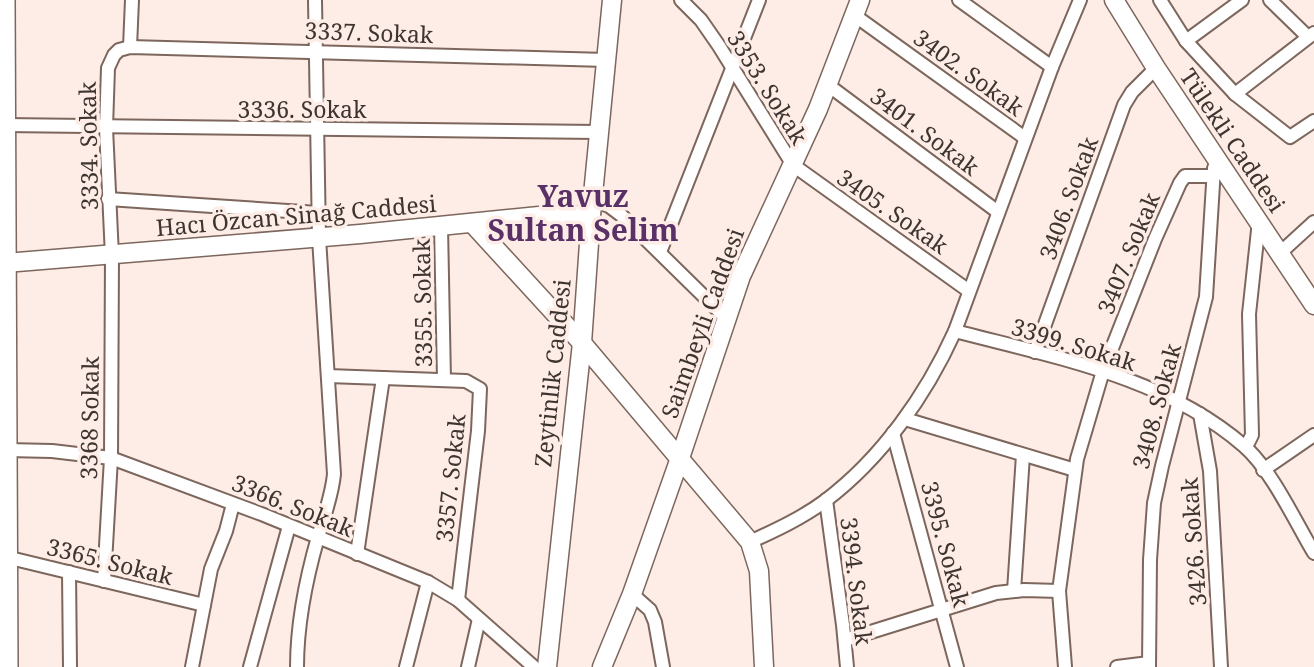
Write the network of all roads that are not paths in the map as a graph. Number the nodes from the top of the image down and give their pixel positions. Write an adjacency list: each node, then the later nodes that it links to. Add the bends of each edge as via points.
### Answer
1 (3, 0): 25 (highway)
2 (132, 0): 16 (street)
3 (315, 0): 17 (street)
4 (612, 0): 18 (street, Zeytinlik Caddesi)
5 (681, 0): 20 (street, 3353. Sokak, via 701,20)
6 (759, 0): 20 (street)
7 (959, 0): 19 (street)
8 (1080, 0): 19 (street)
9 (1114, 0): 21 (street, Tülekli Caddesi)
10 (1160, 0): 15 (street)
11 (1242, 0): 15 (street)
12 (1270, 0): 14 (street)
13 (857, 8): 22 (street, Saimbeyli Caddesi); 29 (street, 3402. Sokak)
14 (1311, 35): 23 (street)
15 (1186, 41): 23 (street)
16 (130, 47): 17 (street, 3337. Sokak); 26 (street, 3334. Sokak, via 110,60)
17 (316, 52): 18 (street, 3337. Sokak); 27 (street)
18 (606, 60): 28 (street, Zeytinlik Caddesi)
19 (1052, 67): 29 (street)
20 (733, 68): 30 (street, 3353. Sokak); 41 (street)
21 (1156, 68): 31 (street, Tülekli Caddesi); 50 (street, 3406. Sokak, via 1124,105)
22 (828, 85): 30 (street, Saimbeyli Caddesi); 34 (street, 3401. Sokak)
23 (1236, 94): 24 (street, via 1290,137)
24 (1314, 121)
25 (5, 125): 26 (street, 3336. Sokak); 44 (highway)
26 (106, 128): 27 (street, 3336. Sokak); 32 (street, 3334. Sokak)
27 (317, 130): 28 (street, 3336. Sokak); 35 (street)
28 (599, 132): 33 (street, Zeytinlik Caddesi)
29 (1025, 138): 34 (street)
30 (793, 165): 45 (street, 3405. Sokak); 47 (street, Saimbeyli Caddesi, via 741,276)
31 (1214, 167): 36 (street, Tülekli Caddesi); 51 (street, 3407. Sokak, via 1185,176 1180,183); 55 (street, 3408. Sokak, via 1206,297)
32 (108, 199): 35 (street); 43 (street, 3334. Sokak)
33 (592, 207): 38 (street, Hacı Özcan Sinağ Caddesi); 41 (street, via 609,206); 49 (street, Zeytinlik Caddesi)
34 (998, 212): 45 (street)
35 (318, 213): 40 (street)
36 (1259, 221): 42 (street, Tülekli Caddesi); 60 (street, via 1250,314 1252,435)
37 (1314, 222): 42 (street)
38 (472, 223): 39 (street, Hacı Özcan Sinağ Caddesi); 49 (street)
39 (441, 226): 40 (street, Hacı Özcan Sinağ Caddesi); 54 (street, 3355. Sokak)
40 (319, 238): 43 (street, Hacı Özcan Sinağ Caddesi); 52 (street)
41 (660, 251): 47 (street)
42 (1279, 254): 46 (street, Tülekli Caddesi)
43 (112, 256): 44 (street, Hacı Özcan Sinağ Caddesi); 63 (street, 3368 Sokak)
44 (5, 263): 61 (highway)
45 (969, 291): 48 (street)
46 (1314, 305)
47 (727, 318): 64 (street, Saimbeyli Caddesi)
48 (955, 331): 50 (street, 3399. Sokak); 57 (street)
49 (582, 343): 64 (street); 95 (street, Zeytinlik Caddesi)
50 (1035, 352): 51 (street, 3399. Sokak)
51 (1103, 371): 55 (street, 3399. Sokak); 65 (street)
52 (328, 376): 53 (street, 3357. Sokak); 70 (street, via 334,474)
53 (383, 378): 54 (street, 3357. Sokak); 73 (street)
54 (444, 380): 81 (street, 3357. Sokak, via 473,384 481,395)
55 (1179, 401): 56 (street, 3399. Sokak); 86 (street, 3408. Sokak, via 1154,503)
56 (1200, 414): 60 (street, 3399. Sokak); 103 (street, 3426. Sokak, via 1210,471)
57 (905, 419): 58 (street); 62 (street)
58 (893, 433): 67 (street); 83 (street, 3395. Sokak)
59 (1314, 435): 66 (street)
60 (1246, 447): 66 (street, 3399. Sokak)
61 (7, 450): 63 (street, 3366. Sokak); 74 (highway)
62 (1023, 454): 65 (street); 78 (street)
63 (111, 458): 68 (street, 3366. Sokak); 76 (street, 3368 Sokak)
64 (680, 458): 71 (street); 80 (street, Saimbeyli Caddesi)
65 (1075, 470): 79 (street)
66 (1264, 470): 72 (street, 3399. Sokak)
67 (826, 500): 71 (street); 85 (street, 3394. Sokak)
68 (233, 503): 69 (street, 3366. Sokak); 82 (street)
69 (289, 526): 70 (street, 3366. Sokak); 90 (street)
70 (318, 538): 73 (street, 3366. Sokak); 91 (street, via 298,628)
71 (750, 542): 98 (street, via 759,571)
72 (1314, 553)
73 (357, 554): 77 (street, 3366. Sokak)
74 (6, 557): 75 (street, 3365. Sokak); 87 (highway)
75 (69, 572): 76 (street, 3365. Sokak); 88 (street)
76 (104, 581): 82 (street, 3365. Sokak)
77 (428, 582): 81 (street, 3366. Sokak); 92 (street)
78 (1014, 591): 79 (street); 83 (street)
79 (1059, 591): 101 (street)
80 (632, 594): 96 (street, Saimbeyli Caddesi); 97 (street, via 650,610)
81 (458, 600): 84 (street, 3366. Sokak)
82 (204, 605): 89 (street)
83 (942, 611): 85 (street); 100 (street, 3395. Sokak)
84 (479, 618): 93 (street); 94 (street, 3366. Sokak)
85 (845, 640): 99 (street, 3394. Sokak)
86 (1149, 665): 102 (street)
87 (6, 667)
88 (69, 667)
89 (192, 667)
90 (250, 667)
91 (297, 667)
92 (406, 667)
93 (468, 667)
94 (534, 667)
95 (547, 667)
96 (602, 667)
97 (663, 667)
98 (764, 667)
99 (847, 667)
100 (957, 667)
101 (1065, 667)
102 (1117, 667)
103 (1221, 667)

